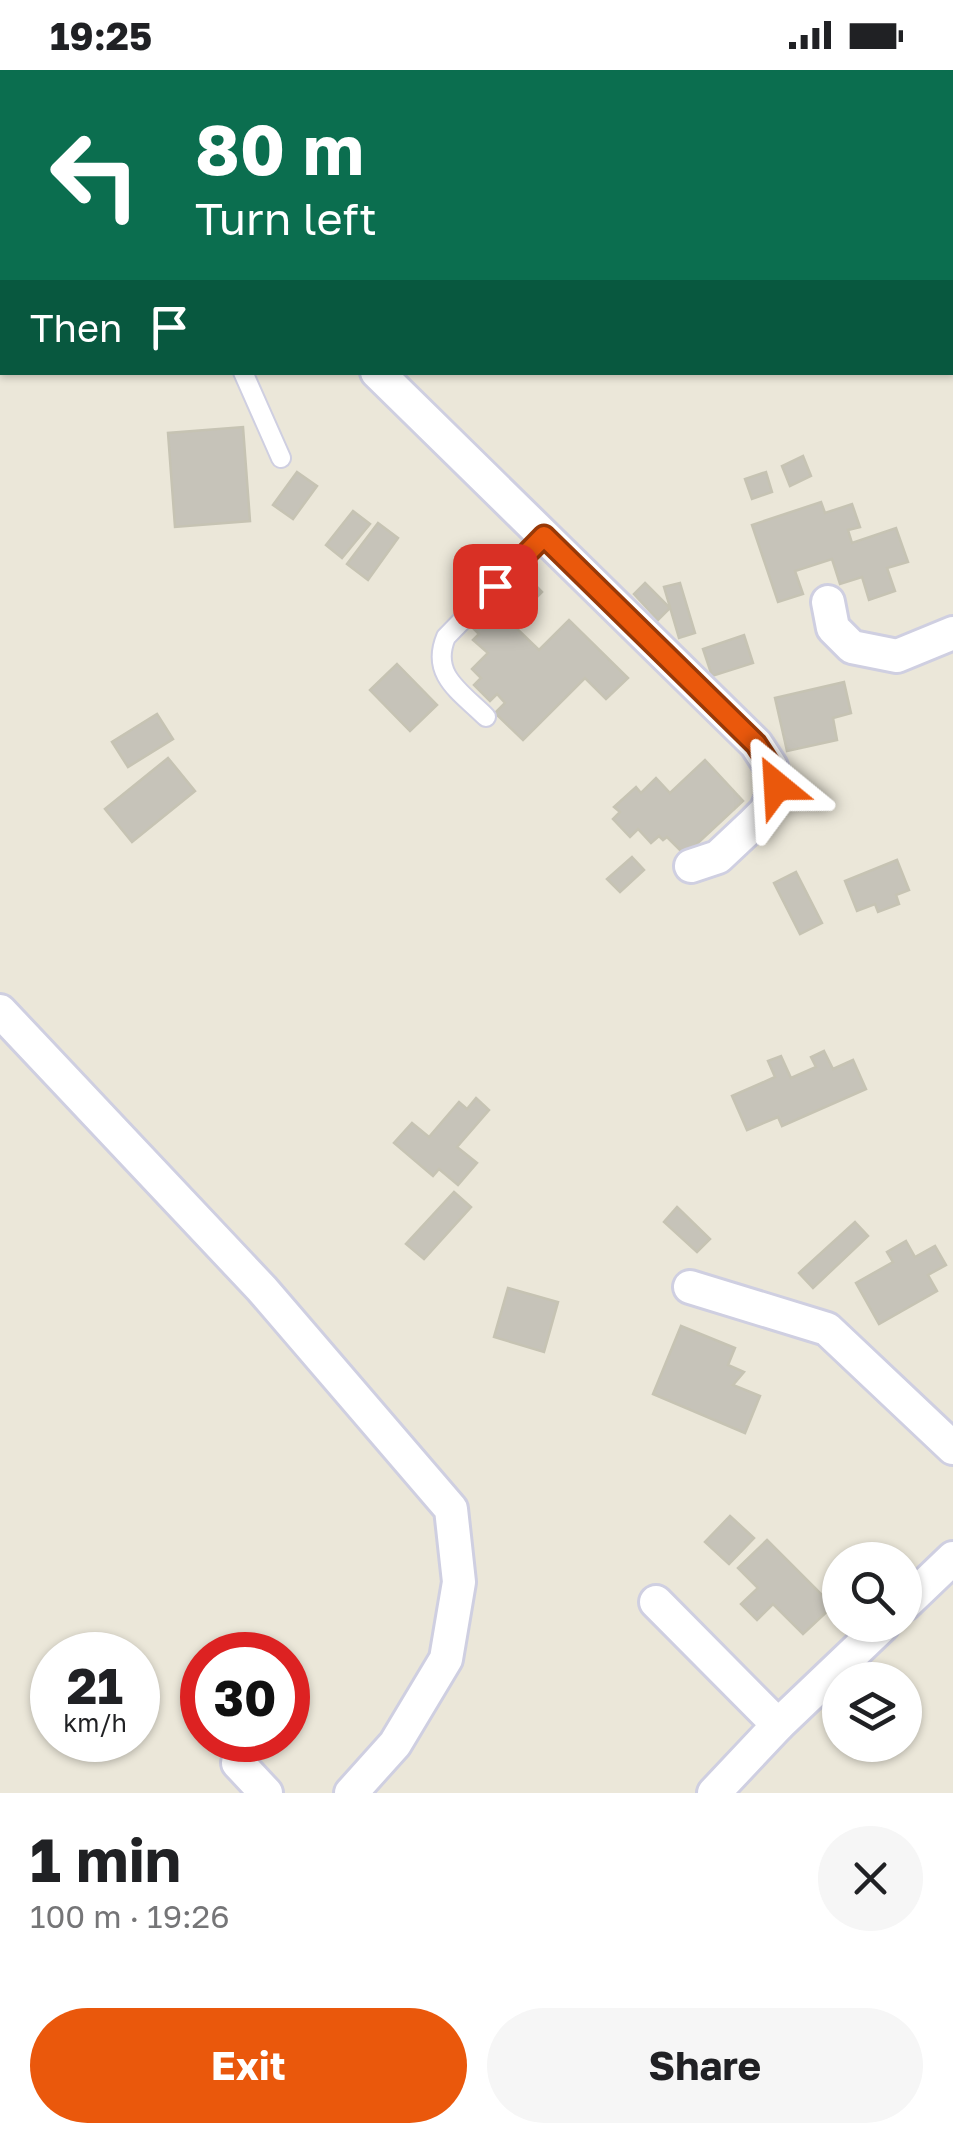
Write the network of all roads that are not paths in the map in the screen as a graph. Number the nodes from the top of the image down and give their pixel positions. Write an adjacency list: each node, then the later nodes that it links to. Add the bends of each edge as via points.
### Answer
1 (244, 375): 3 (lane)
2 (380, 375): 4 (street)
3 (281, 458)
4 (544, 536): 7 (lane, via 446,636 440,650 448,680); 8 (street, via 756,744 771,767 777,786 766,811 718,856)
5 (828, 602): 6 (street, via 834,628 852,646 897,656)
6 (953, 634)
7 (486, 717)
8 (691, 866)
9 (0, 1011): 19 (street, via 262,1289 451,1509 459,1582 446,1659 395,1744)
10 (690, 1287): 11 (street, via 827,1329)
11 (953, 1448)
12 (953, 1558): 13 (street)
13 (922, 1588)
14 (656, 1602): 16 (street)
15 (865, 1642): 16 (street)
16 (778, 1725): 20 (street)
17 (238, 1762): 18 (street)
18 (266, 1793)
19 (351, 1793)
20 (714, 1793)

